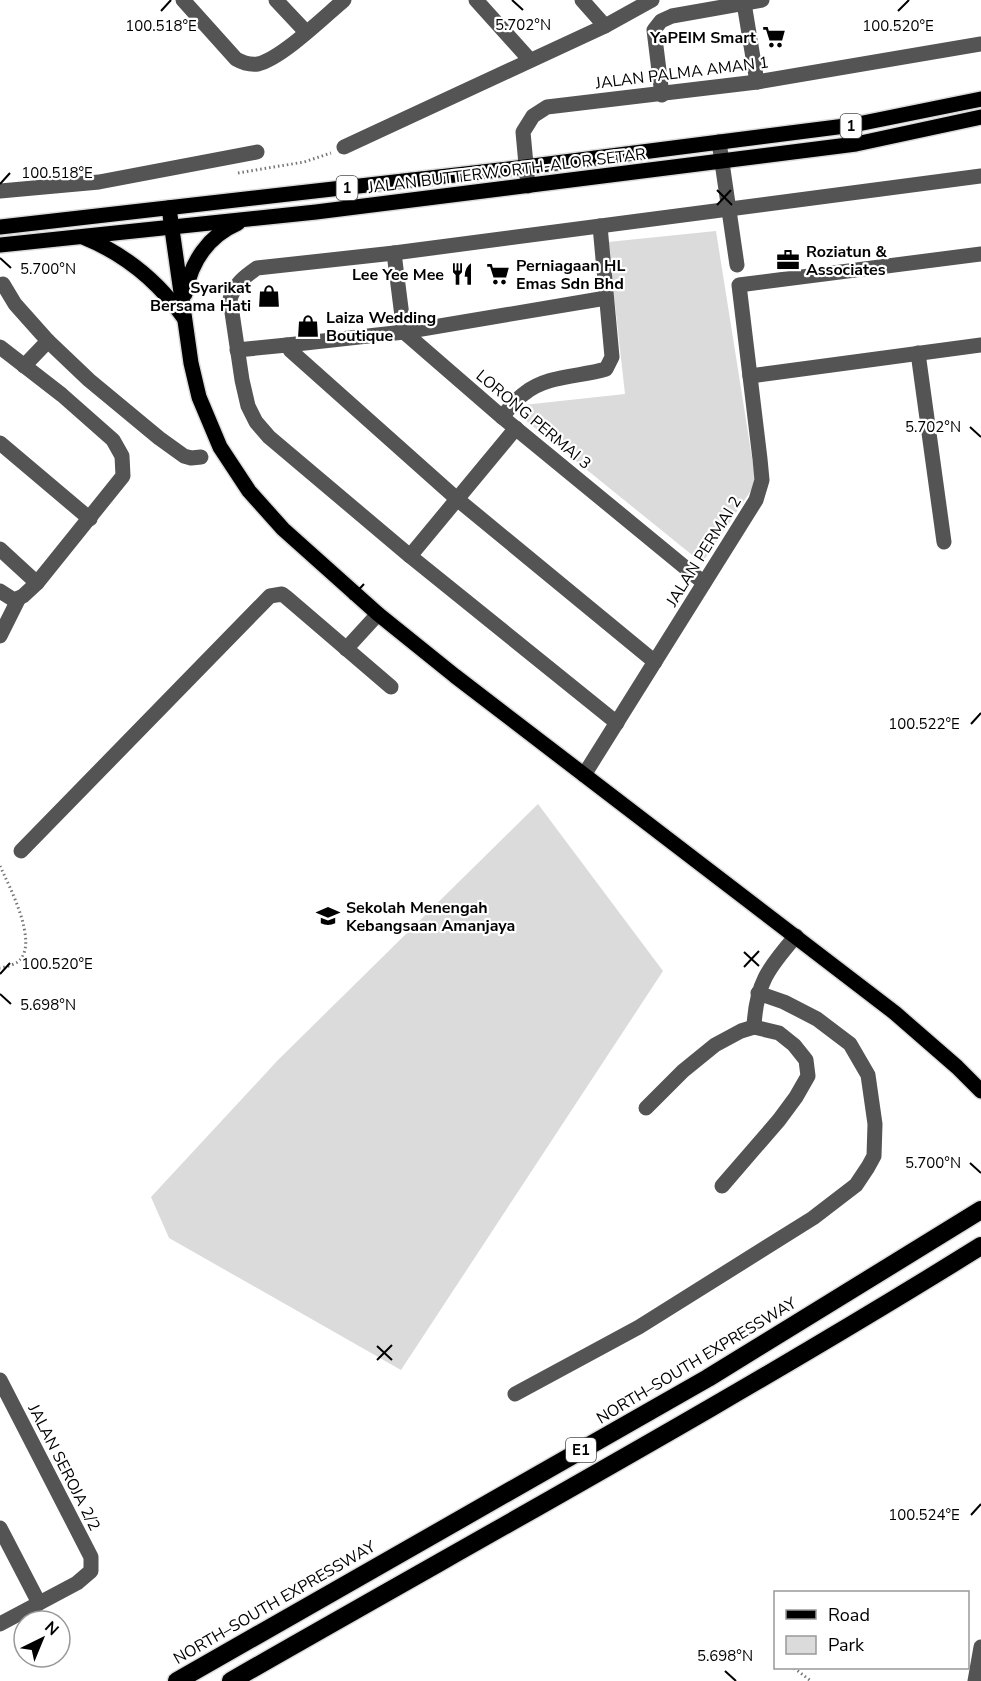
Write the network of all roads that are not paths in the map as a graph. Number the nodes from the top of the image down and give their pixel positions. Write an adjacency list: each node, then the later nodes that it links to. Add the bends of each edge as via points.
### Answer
1 (183, 0): 10 (street, via 236,59 248,64 261,63 280,53)
2 (276, 0): 10 (street)
3 (344, 0): 10 (street)
4 (476, 0): 12 (street)
5 (582, 0): 9 (street)
6 (652, 0): 9 (street)
7 (762, 0): 8 (street)
8 (744, 3): 13 (street); 14 (street, via 661,21 654,30)
9 (605, 26): 12 (street)
10 (306, 32)
11 (981, 44): 13 (street, JALAN PALMA AMAN 1)
12 (531, 60): 18 (street)
13 (757, 82): 14 (street, JALAN PALMA AMAN 1)
14 (662, 94): 21 (street, JALAN PALMA AMAN 1, via 547,107 533,116 523,132)
15 (980, 99): 17 (main road, JALAN BUTTERWORTH-ALOR SETAR / 1, via 853,125)
16 (981, 117): 20 (main road, JALAN BUTTERWORTH-ALOR SETAR / 1, via 856,144)
17 (719, 142): 20 (street); 21 (main road, JALAN BUTTERWORTH-ALOR SETAR / 1)
18 (344, 147)
19 (257, 152): 24 (street, via 99,182)
20 (722, 161): 23 (main road, JALAN BUTTERWORTH-ALOR SETAR / 1); 26 (street)
21 (525, 167): 23 (street, JALAN PALMA AMAN 1); 25 (main road, JALAN BUTTERWORTH-ALOR SETAR / 1)
22 (981, 176): 26 (street)
23 (528, 186): 27 (main road, JALAN BUTTERWORTH-ALOR SETAR / 1)
24 (0, 191)
25 (169, 208): 29 (main road, JALAN BUTTERWORTH-ALOR SETAR / 1); 30 (main road)
26 (729, 208): 28 (street); 35 (street)
27 (244, 220): 30 (main road, JALAN BUTTERWORTH-ALOR SETAR / 1); 38 (main road, via 219,233 193,266 185,293)
28 (600, 226): 33 (street); 37 (street)
29 (0, 227)
30 (172, 227): 31 (main road, JALAN BUTTERWORTH-ALOR SETAR / 1); 38 (main road)
31 (81, 237): 32 (main road, JALAN BUTTERWORTH-ALOR SETAR / 1); 38 (main road, via 133,264 162,290)
32 (0, 245)
33 (394, 253): 39 (street); 44 (street, via 257,268 244,276 230,299)
34 (981, 254): 47 (street, JALAN PERMAI 2, via 739,285)
35 (737, 265)
36 (3, 284): 40 (street)
37 (606, 298): 39 (street); 48 (street, via 612,357 606,369 548,381 525,393)
38 (186, 321): 61 (main road, via 199,397 220,447 249,491 284,529)
39 (404, 332): 41 (street); 48 (street, LORONG PERMAI 3)
40 (48, 341): 46 (street); 51 (street, via 159,438 184,456)
41 (287, 345): 44 (street); 52 (street)
42 (981, 345): 45 (street)
43 (0, 347): 46 (street)
44 (237, 350): 56 (street, via 248,406 263,430)
45 (918, 353): 47 (street); 54 (street)
46 (24, 366): 53 (street, via 113,440 122,456 123,476)
47 (750, 376): 58 (street, JALAN PERMAI 2, via 762,480 756,500)
48 (502, 417): 49 (street, LORONG PERMAI 3)
49 (516, 428): 52 (street); 58 (street, LORONG PERMAI 3)
50 (0, 443): 53 (street)
51 (201, 456)
52 (457, 499): 56 (street); 64 (street)
53 (90, 519): 57 (street)
54 (944, 542)
55 (0, 549): 57 (street)
56 (410, 556): 66 (street)
57 (37, 583): 60 (street)
58 (704, 583): 64 (street, JALAN PERMAI 2)
59 (0, 591): 60 (street)
60 (16, 599): 62 (street)
61 (378, 614): 63 (street); 67 (main road)
62 (0, 636)
63 (346, 649): 65 (street); 68 (street, via 282,594 270,596)
64 (655, 662): 66 (street, JALAN PERMAI 2)
65 (391, 687)
66 (617, 723): 67 (street, JALAN PERMAI 2)
67 (584, 775): 69 (main road)
68 (21, 851)
69 (796, 936): 70 (street, via 776,959); 72 (main road, via 924,1036)
70 (758, 993): 71 (street); 78 (street, via 817,1019 850,1044 868,1075 875,1135 874,1156 868,1167 856,1185 813,1218 639,1327)
71 (754, 1027): 73 (street, via 715,1045); 74 (street, via 779,1033 794,1045 806,1059 808,1076 779,1119)
72 (981, 1091)
73 (646, 1108)
74 (722, 1186)
75 (981, 1210): 83 (highway, NORTH–SOUTH EXPRESSWAY / E1, via 708,1378)
76 (981, 1246): 84 (highway, E1, via 697,1416)
77 (1, 1384): 80 (street, JALAN SEROJA 2/2, via 91,1557 91,1571)
78 (515, 1394)
79 (0, 1528): 80 (street)
80 (39, 1603): 81 (street)
81 (0, 1624)
82 (980, 1654): 85 (street)
83 (177, 1681)
84 (231, 1681)
85 (975, 1681)

